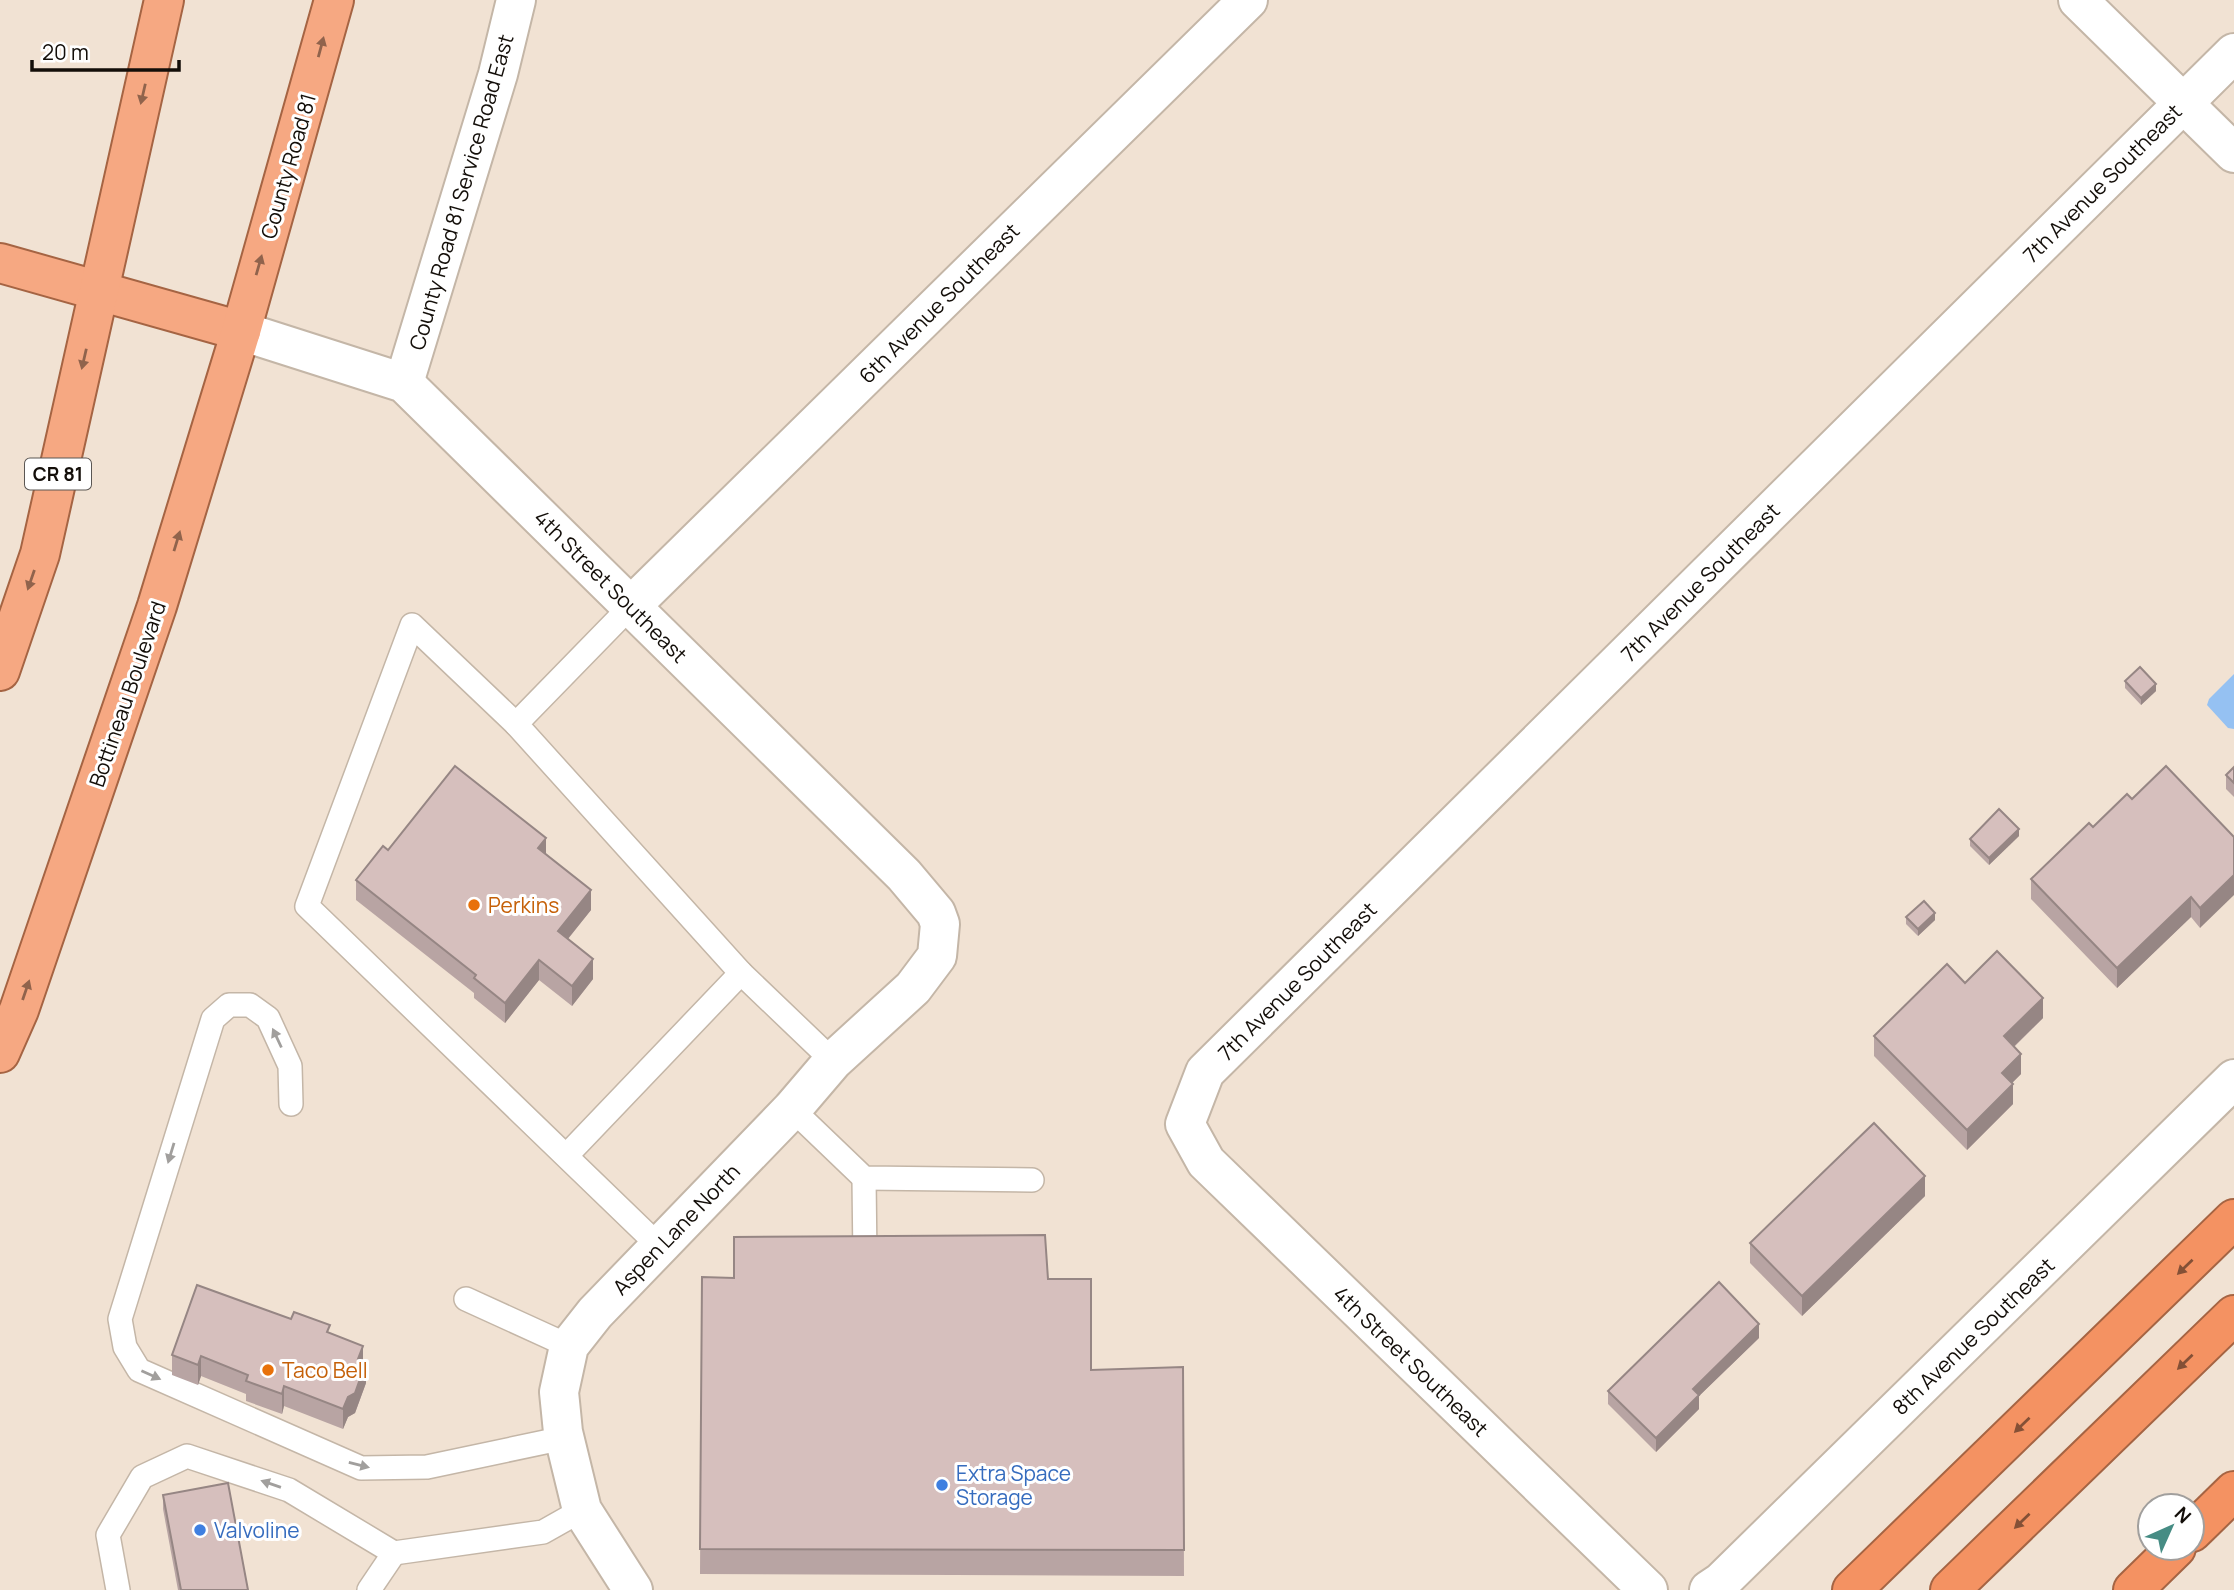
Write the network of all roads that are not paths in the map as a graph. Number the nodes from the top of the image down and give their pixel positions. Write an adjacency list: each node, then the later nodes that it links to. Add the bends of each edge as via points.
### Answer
1 (334, 0): 11 (highway, County Road 81, one-way to 1)
2 (516, 0): 12 (street, County Road 81 Service Road East)
3 (1248, 0): 13 (street, 6th Avenue Southeast)
4 (2078, 0): 7 (street)
5 (164, 2): 10 (highway, CR 81, one-way to 10)
6 (2234, 53): 7 (street, 7th Avenue Southeast)
7 (2183, 103): 8 (street); 23 (street, 7th Avenue Southeast, via 1206,1072)
8 (2234, 153)
9 (0, 263): 10 (highway)
10 (99, 292): 11 (highway); 14 (highway, CR 81, one-way to 14, via 40,554)
11 (241, 331): 12 (street, 4th Street Southeast); 18 (highway, Bottineau Boulevard, one-way to 11, via 19,1010 157,606)
12 (404, 383): 13 (street, 4th Street Southeast)
13 (631, 606): 15 (lane); 16 (street, 4th Street Southeast, via 904,875)
14 (0, 671)
15 (516, 724): 17 (lane); 24 (lane, via 412,625 307,906)
16 (936, 913): 19 (street, Aspen Lane North, via 940,925 937,956 913,988)
17 (741, 973): 19 (lane); 24 (lane)
18 (0, 1053)
19 (833, 1061): 22 (street, Aspen Lane North)
20 (2234, 1079): 43 (street, 8th Avenue Southeast)
21 (291, 1104): 33 (lane, one-way to 33, via 290,1066 268,1018 250,1005 229,1005 213,1019 120,1319 125,1347 139,1370 361,1468 426,1467)
22 (792, 1109): 25 (lane); 28 (street, Aspen Lane North)
23 (1185, 1124): 42 (street, 4th Street Southeast, via 1206,1162)
24 (567, 1154): 28 (lane)
25 (864, 1178): 26 (lane); 29 (lane)
26 (1032, 1180)
27 (2234, 1219): 44 (highway, one-way to 44)
28 (659, 1246): 32 (street, Aspen Lane North)
29 (865, 1261)
30 (466, 1299): 32 (lane)
31 (2234, 1315): 45 (highway, one-way to 45)
32 (569, 1346): 33 (street, Aspen Lane North, via 559,1392)
33 (565, 1438): 35 (street, Aspen Lane North)
34 (2234, 1491): 36 (highway)
35 (582, 1510): 37 (lane, via 543,1532); 41 (street, Aspen Lane North)
36 (2206, 1518)
37 (394, 1553): 39 (lane, one-way to 39, via 289,1490 187,1455 142,1477 108,1535); 40 (lane)
38 (2162, 1562): 46 (highway)
39 (118, 1590)
40 (369, 1590)
41 (633, 1590)
42 (1648, 1590)
43 (1709, 1590)
44 (1852, 1590)
45 (1950, 1590)
46 (2133, 1590)

